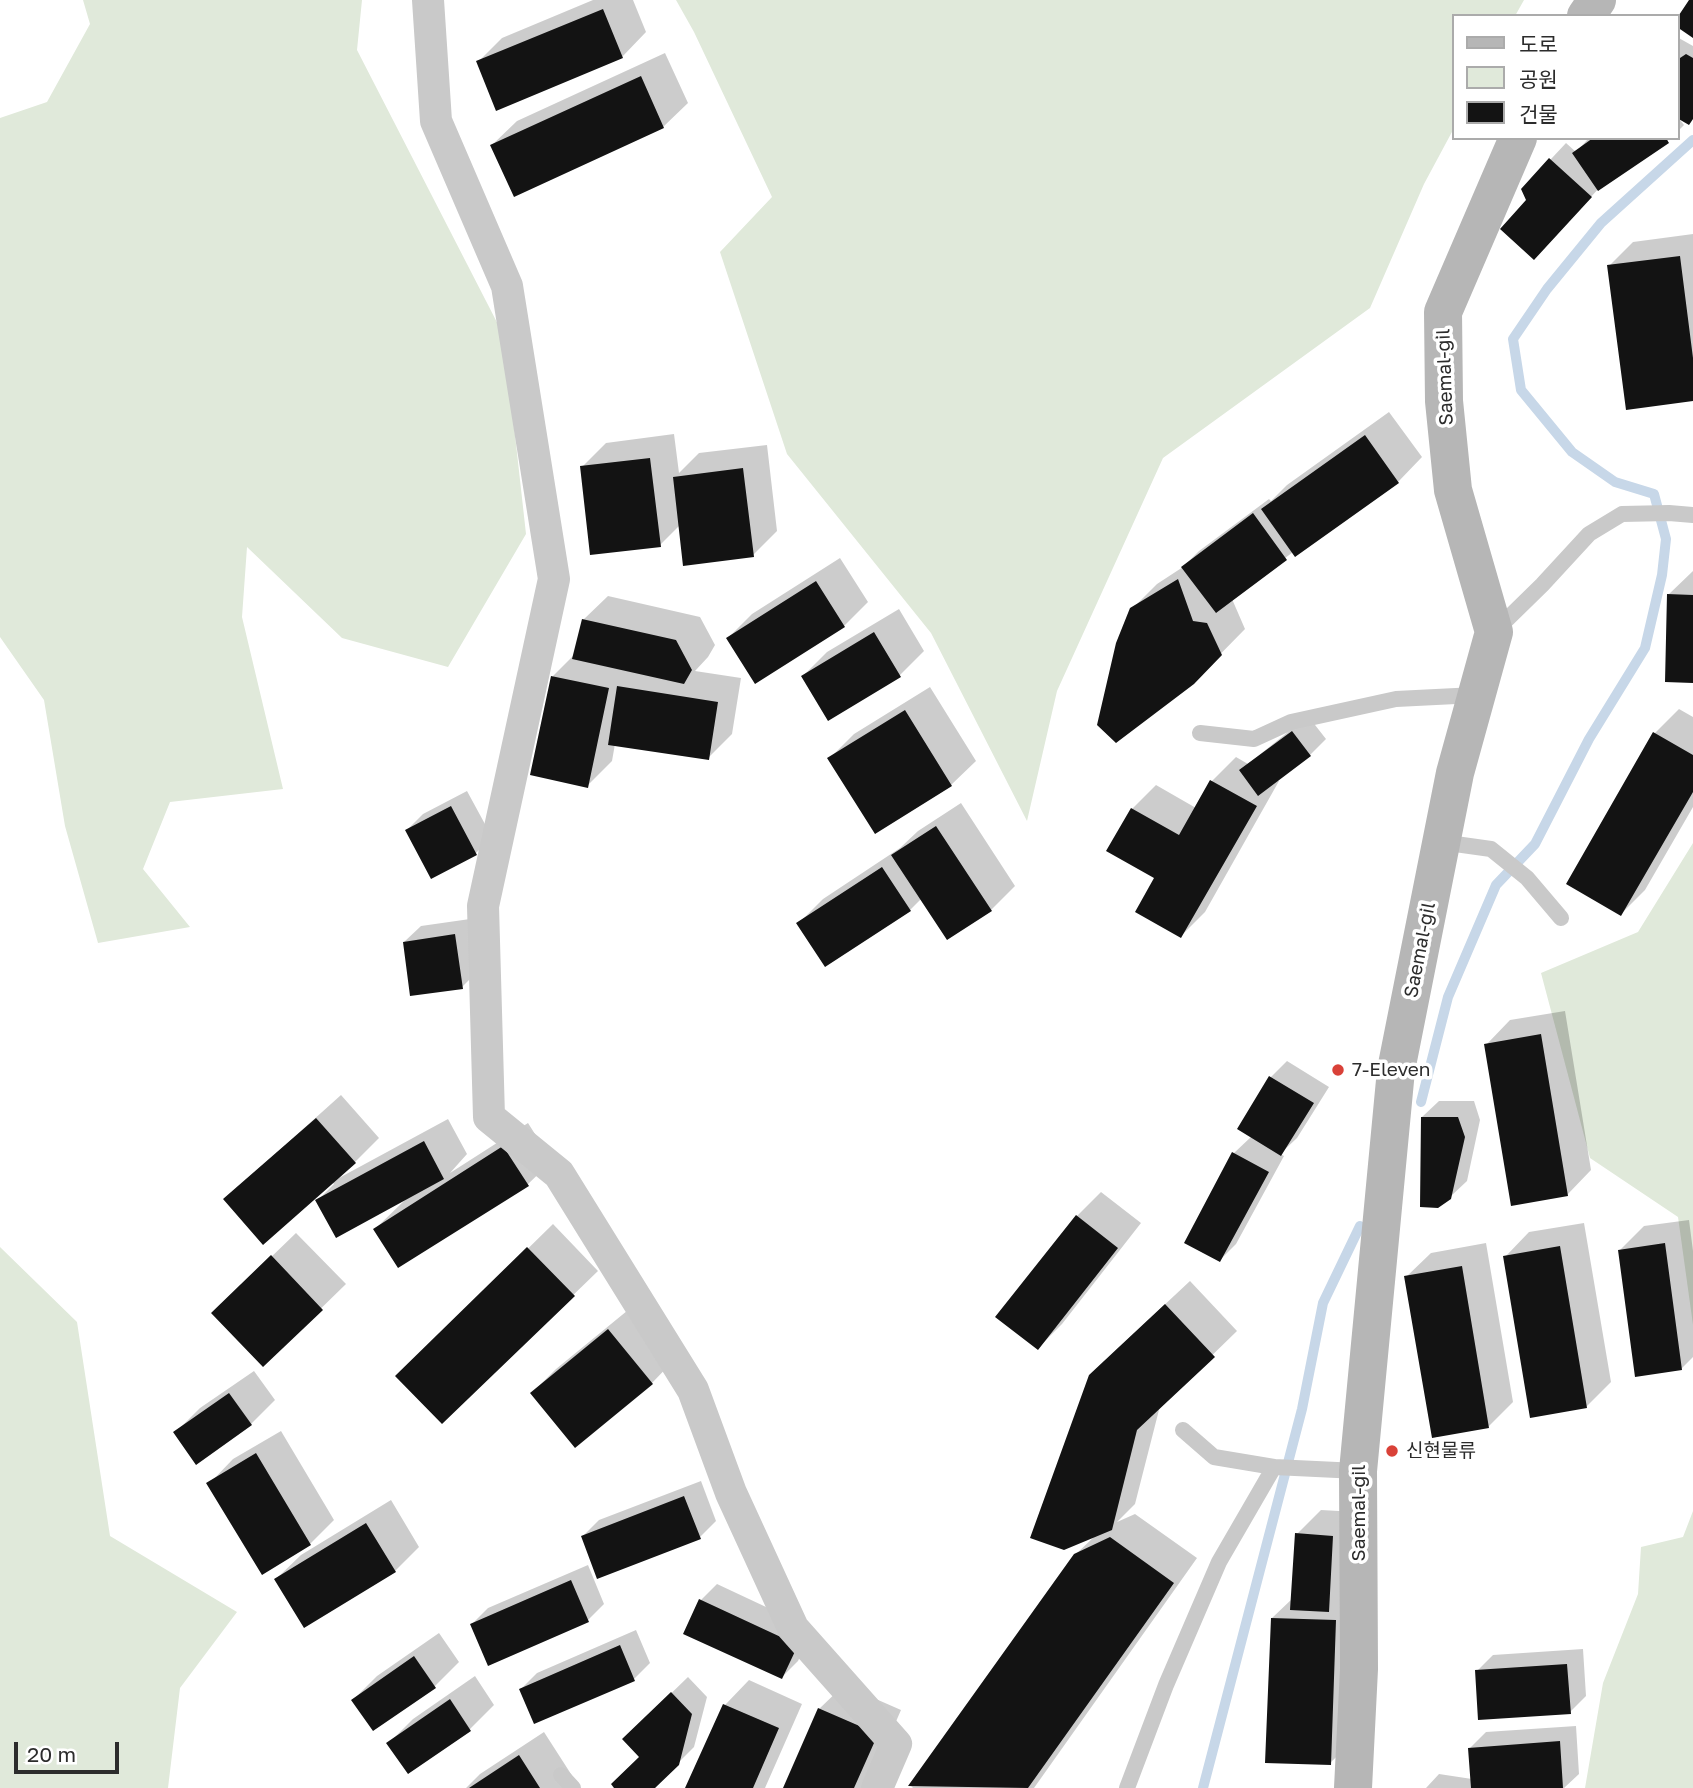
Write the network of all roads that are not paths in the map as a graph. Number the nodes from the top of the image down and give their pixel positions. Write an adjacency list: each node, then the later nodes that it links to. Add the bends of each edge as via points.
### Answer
1 (428, 0): 14 (street, via 436,121 507,286 554,579 483,906 489,1117 559,1174 692,1390 731,1493 793,1628 896,1744)
2 (1517, 140): 4 (street, Saemal-gil, via 1443,312 1444,401 1454,490)
3 (1693, 515): 4 (lane, via 1622,514 1589,534)
4 (1494, 632): 5 (street, Saemal-gil)
5 (1476, 695): 6 (lane, via 1396,699 1291,722 1254,739); 7 (street, Saemal-gil)
6 (1200, 733)
7 (1441, 842): 8 (lane, via 1491,849 1527,878); 11 (street, Saemal-gil, via 1396,1070)
8 (1561, 918)
9 (1183, 1430): 10 (lane, via 1214,1457)
10 (1276, 1467): 11 (lane); 15 (lane, via 1219,1562)
11 (1357, 1471): 16 (street, Saemal-gil, via 1359,1669)
12 (561, 1775): 13 (lane)
13 (573, 1788)
14 (877, 1788)
15 (1127, 1788)
16 (1353, 1788)

